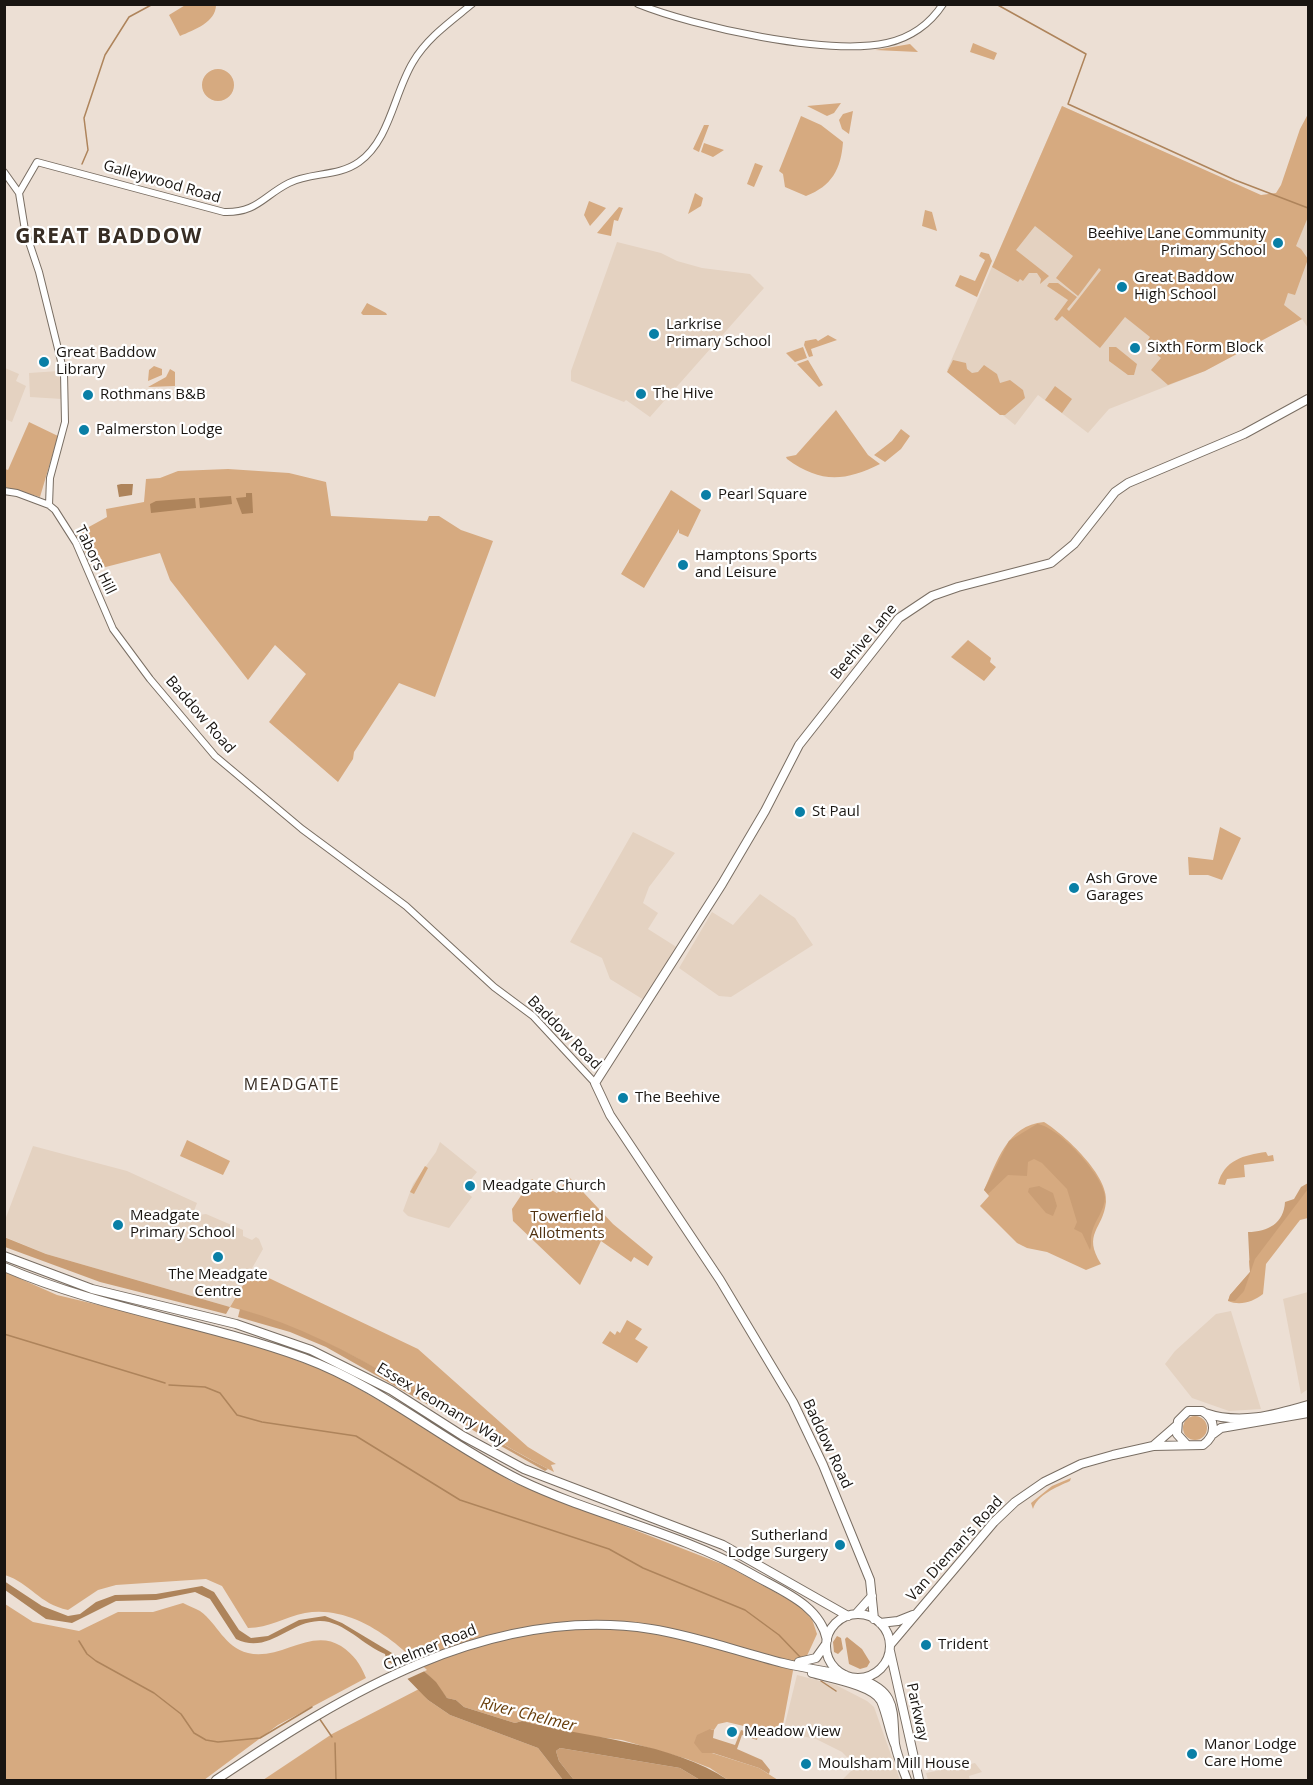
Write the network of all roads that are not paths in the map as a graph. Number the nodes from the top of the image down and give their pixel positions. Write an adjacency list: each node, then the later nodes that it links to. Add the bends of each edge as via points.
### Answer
1 (472, 4): 5 (street, Galleywood Road, via 430,39 414,59 381,137 364,158 338,172 289,183 252,209 224,212 37,162)
2 (638, 4): 3 (street, via 702,24 780,40 873,46 912,34)
3 (943, 4)
4 (4, 172): 5 (street)
5 (19, 193): 8 (street, via 25,230 64,373 65,422 50,478)
6 (1308, 399): 10 (main road, Beehive Lane, via 1244,434 1128,483 1115,492 1074,543 1051,563 958,586 932,596 899,618 799,745 722,884)
7 (4, 491): 8 (street)
8 (49, 505): 9 (street, Tabors Hill, via 76,543)
9 (113, 629): 10 (street, Baddow Road, via 215,756 302,829 406,906 494,987 532,1016)
10 (595, 1083): 20 (main road, Baddow Road, via 610,1115 720,1280 793,1402 850,1529 872,1585)
11 (4, 1256): 22 (main road, Essex Yeomanry Way, via 83,1286 236,1324 311,1350 392,1390 463,1436 524,1469 723,1545)
12 (4, 1268): 24 (main road, Essex Yeomanry Way, via 89,1299 235,1335 339,1372 517,1478 679,1540 746,1571 813,1611)
13 (1308, 1405): 14 (main road, via 1243,1419)
14 (1204, 1412): 16 (main road, via 1186,1412); 17 (main road, via 1212,1421)
15 (1308, 1413): 17 (main road, via 1221,1428)
16 (1176, 1426): 18 (main road, via 1179,1438); 19 (main road)
17 (1212, 1435): 18 (main road, via 1201,1445)
18 (1187, 1445): 19 (main road)
19 (1153, 1446): 21 (main road, Van Dieman's Road, via 1081,1464 1015,1502)
20 (872, 1596): 22 (main road); 23 (main road, Baddow Road)
21 (916, 1614): 23 (main road, Van Dieman's Road, via 898,1621); 25 (main road, Van Dieman's Road)
22 (852, 1615): 23 (main road); 24 (main road, via 834,1625)
23 (877, 1621): 25 (main road, via 888,1635)
24 (827, 1642): 26 (main road, Chelmer Road, via 816,1658 808,1662); 27 (main road, via 833,1666)
25 (890, 1647): 28 (main road, via 884,1664 876,1672); 32 (main road, Parkway)
26 (783, 1662): 27 (main road, Chelmer Road); 29 (main road, via 877,1695); 30 (main road, Chelmer Road, via 677,1634 621,1626 530,1630 467,1644 386,1679 293,1730)
27 (845, 1675): 28 (main road)
28 (856, 1677): 29 (main road, Parkway, via 877,1686 890,1701)
29 (895, 1745): 31 (main road, Parkway)
30 (216, 1780)
31 (907, 1780)
32 (919, 1780)

